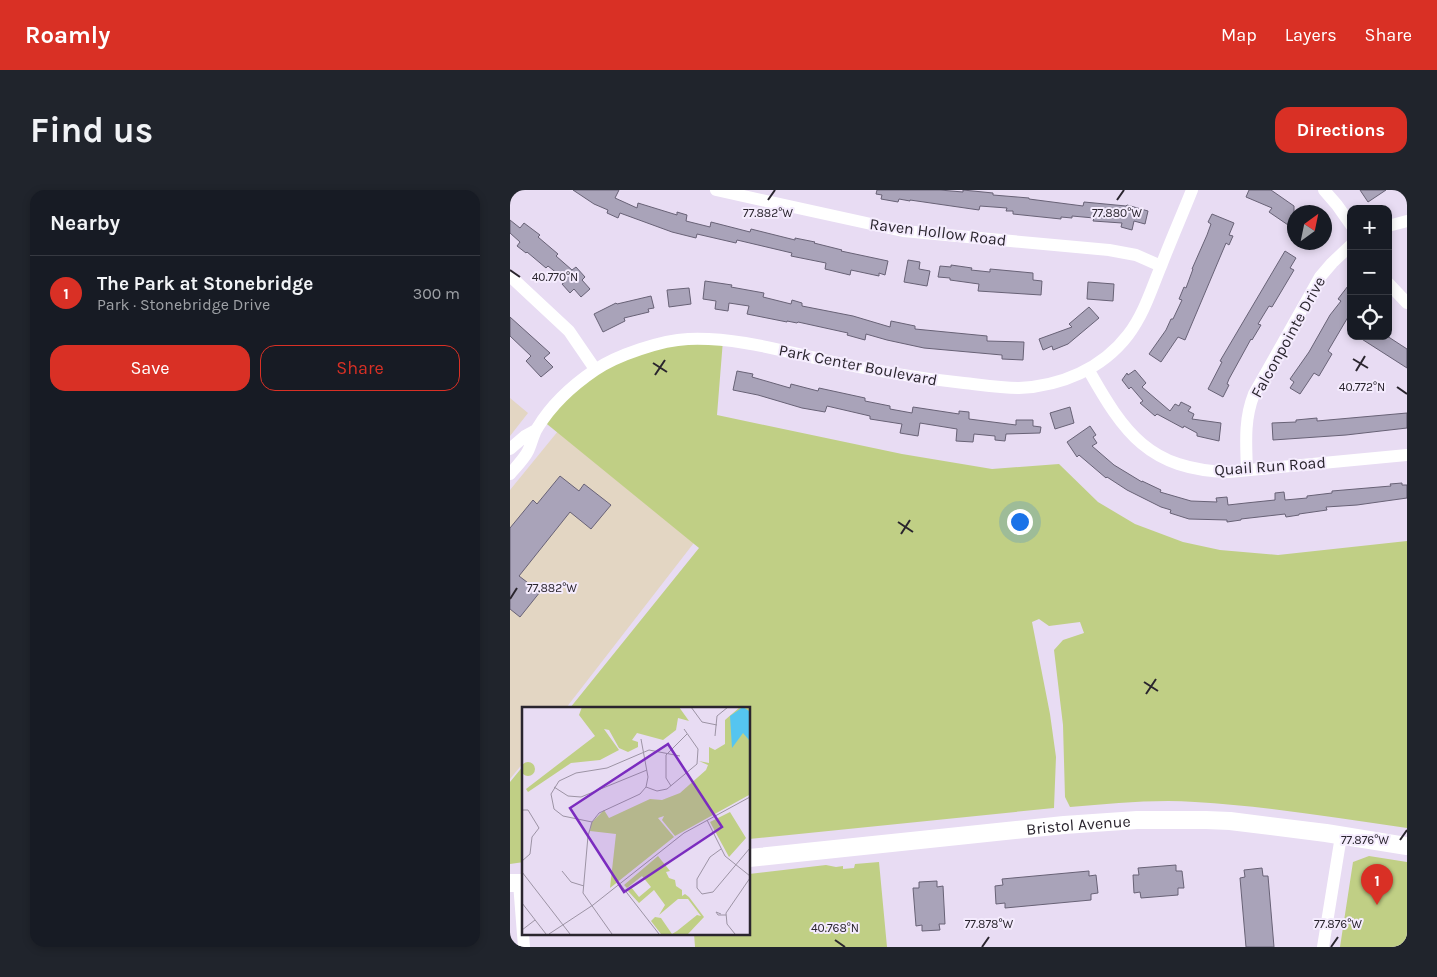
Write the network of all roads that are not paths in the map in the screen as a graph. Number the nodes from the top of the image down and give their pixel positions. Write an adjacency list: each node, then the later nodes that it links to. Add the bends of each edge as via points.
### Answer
1 (716, 190): 8 (street, Raven Hollow Road, via 903,230 1109,250 1136,255)
2 (1192, 190): 8 (street, Park Center Boulevard)
3 (1324, 190): 4 (street)
4 (1347, 219)
5 (1407, 221): 6 (street)
6 (1392, 225)
7 (1347, 249): 17 (street, Falconpointe Drive, via 1320,277 1254,394 1246,424)
8 (1161, 266): 12 (street, Park Center Boulevard, via 1142,314 1127,336 1110,354)
9 (510, 276): 13 (street, via 569,331)
10 (1392, 287): 11 (street)
11 (1407, 303)
12 (1088, 369): 13 (street, Park Center Boulevard, via 1055,383 1001,387 896,375 742,342 690,338 648,347); 17 (street, Quail Run Road, via 1116,416 1151,450 1197,469)
13 (595, 370): 14 (street, Park Center Boulevard, via 558,400)
14 (536, 430): 15 (street, Park Center Boulevard); 18 (street, Park Center Boulevard, via 528,452)
15 (510, 449)
16 (1407, 455): 17 (street, Quail Run Road)
17 (1247, 470)
18 (510, 474)
19 (1341, 836): 20 (street, Bristol Avenue); 21 (street, Bristol Avenue, via 1206,820 1137,820); 26 (street)
20 (1407, 846)
21 (750, 858)
22 (518, 883): 23 (street)
23 (522, 926)
24 (523, 934): 25 (street)
25 (524, 947)
26 (1323, 947)

